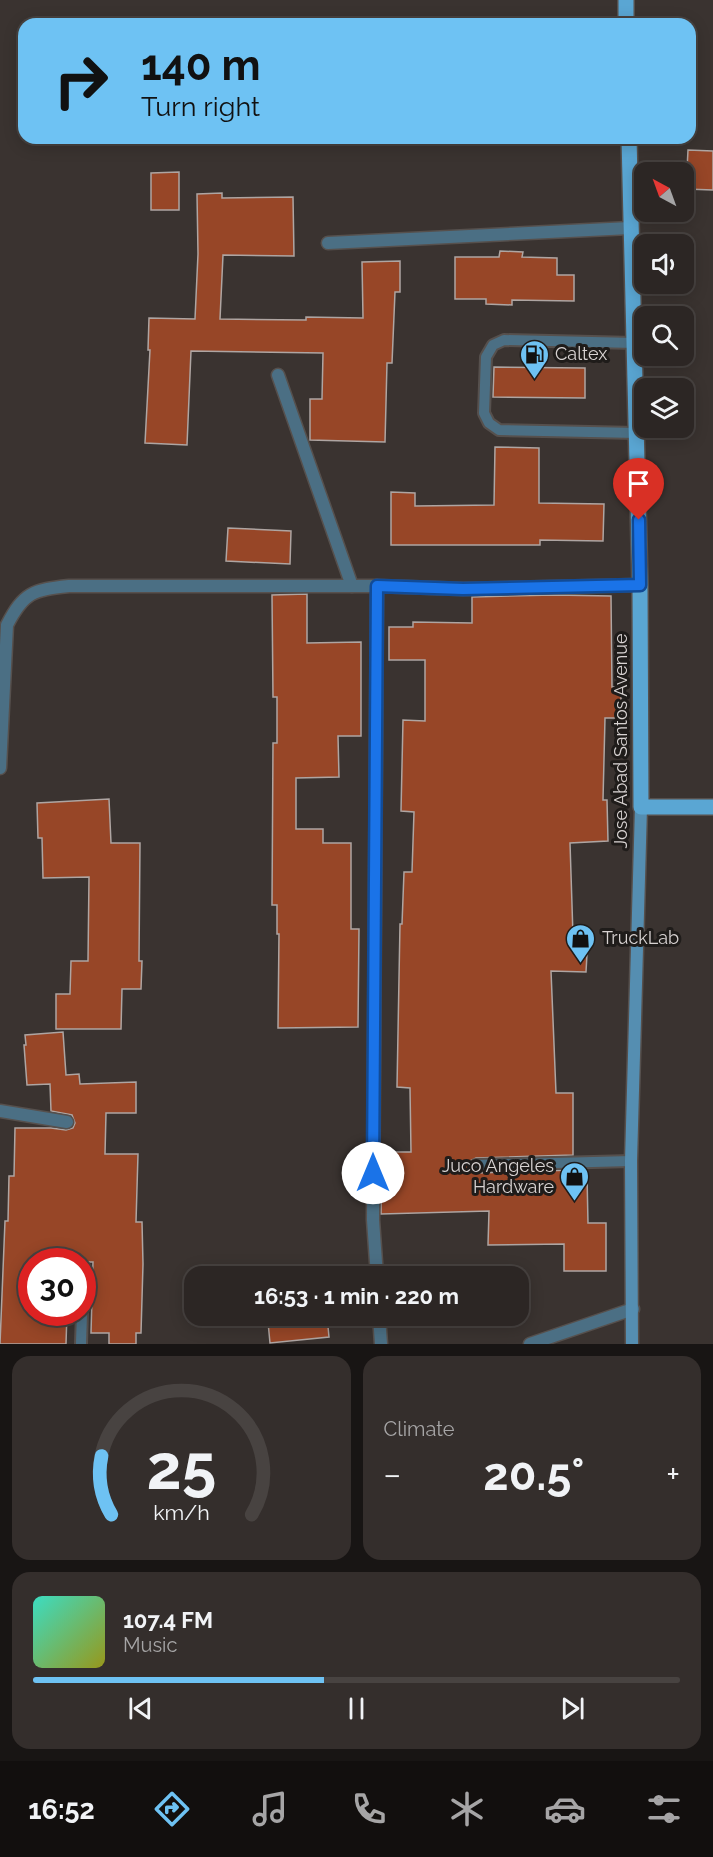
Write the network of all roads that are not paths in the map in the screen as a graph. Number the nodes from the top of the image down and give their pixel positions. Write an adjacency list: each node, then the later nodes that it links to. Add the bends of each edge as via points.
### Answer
1 (626, 0): 2 (main road)
2 (626, 18)
3 (628, 144): 4 (main road, Jose Abad Santos Avenue)
4 (630, 228): 5 (street); 6 (main road, Jose Abad Santos Avenue)
5 (328, 243)
6 (634, 320)
7 (634, 343): 9 (lane, via 504,340 493,345 486,357 484,413 499,430)
8 (278, 375): 12 (street)
9 (634, 433)
10 (637, 438): 11 (main road, Jose Abad Santos Avenue)
11 (640, 585): 13 (street, via 463,589); 15 (main road, Jose Abad Santos Avenue)
12 (352, 586): 13 (street); 14 (street, via 39,589 16,607 8,625)
13 (377, 586): 21 (street, via 373,1220)
14 (0, 768)
15 (641, 807): 16 (main road); 19 (main road, Jose Abad Santos Avenue)
16 (713, 807)
17 (0, 1111): 18 (street)
18 (66, 1122)
19 (631, 1161): 20 (lane); 22 (main road, Jose Abad Santos Avenue)
20 (476, 1165)
21 (376, 1266)
22 (633, 1309): 27 (street); 28 (main road, Jose Abad Santos Avenue)
23 (82, 1326): 25 (lane)
24 (380, 1326): 26 (street)
25 (81, 1344)
26 (381, 1344)
27 (530, 1344)
28 (632, 1344)

